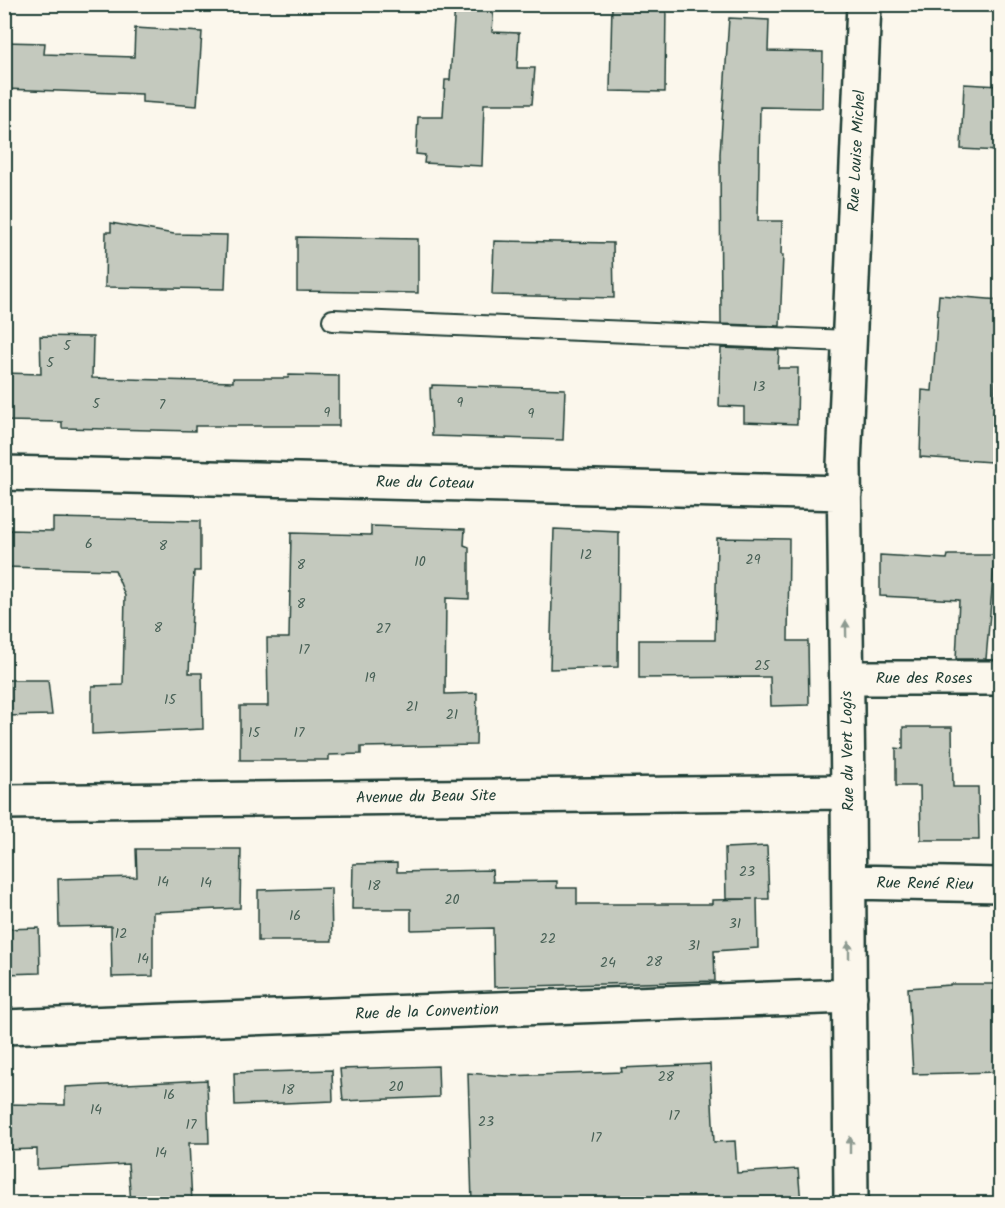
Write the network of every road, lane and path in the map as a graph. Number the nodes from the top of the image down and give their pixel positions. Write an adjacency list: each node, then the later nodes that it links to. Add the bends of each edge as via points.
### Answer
1 (864, 4): 2 (street, Rue Louise Michel)
2 (850, 298): 4 (street, Rue du Vert Logis)
3 (333, 320): 4 (lane)
4 (849, 341): 6 (street, Rue du Vert Logis)
5 (4, 473): 6 (street, Rue du Coteau)
6 (845, 493): 7 (street, Rue du Vert Logis, one-way to 6)
7 (847, 678): 8 (street, Rue des Roses); 9 (street, Rue du Vert Logis)
8 (1000, 678)
9 (848, 792): 10 (street, Avenue du Beau Site); 11 (street, Rue du Vert Logis)
10 (4, 802)
11 (849, 882): 12 (street, Rue René Rieu); 13 (street, Rue du Vert Logis, one-way to 11)
12 (1000, 885)
13 (849, 996): 14 (street, Rue de la Convention); 15 (street, Rue du Vert Logis, one-way to 13)
14 (4, 1027)
15 (850, 1203)

